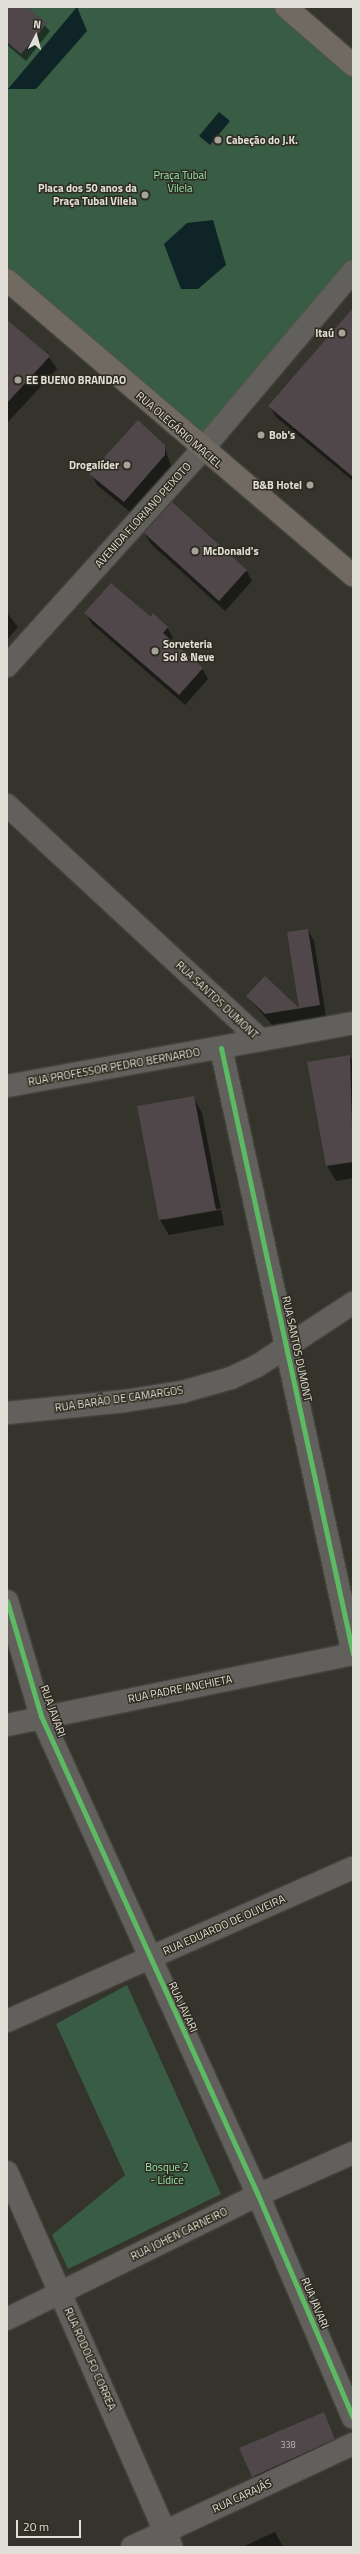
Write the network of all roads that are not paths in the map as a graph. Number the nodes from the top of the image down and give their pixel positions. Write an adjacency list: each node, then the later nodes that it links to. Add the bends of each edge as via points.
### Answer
1 (286, 7): 2 (main road)
2 (353, 65)
3 (353, 271): 5 (street, AVENIDA FLORIANO PEIXOTO)
4 (7, 280): 5 (main road, RUA OLEGÁRIO MACIEL)
5 (202, 450): 6 (main road, RUA OLEGÁRIO MACIEL); 7 (street, AVENIDA FLORIANO PEIXOTO)
6 (353, 576)
7 (7, 666)
8 (7, 805): 10 (street, RUA SANTOS DUMONT)
9 (353, 1023): 10 (street)
10 (261, 1040): 11 (street, RUA SANTOS DUMONT)
11 (221, 1048): 12 (street, RUA PROFESSOR PEDRO BERNARDO); 14 (street, RUA SANTOS DUMONT)
12 (7, 1086)
13 (353, 1303): 14 (street, RUA BARÃO DE CAMARGOS)
14 (287, 1347): 15 (street, RUA BARÃO DE CAMARGOS, via 231,1378 182,1392); 17 (street, RUA SANTOS DUMONT)
15 (7, 1413)
16 (7, 1600): 18 (street, RUA JAVARI)
17 (353, 1654): 18 (street, RUA PADRE ANCHIETA)
18 (42, 1716): 19 (street, RUA PADRE ANCHIETA); 21 (street, RUA JAVARI)
19 (7, 1725)
20 (353, 1868): 21 (street, RUA EDUARDO DE OLIVEIRA)
21 (149, 1958): 22 (street, RUA EDUARDO DE OLIVEIRA); 25 (street, RUA JAVARI)
22 (7, 2021)
23 (353, 2153): 25 (street, RUA JOHEN CARNEIRO)
24 (7, 2172): 26 (street, RUA RODOLFO CORREA)
25 (258, 2195): 26 (street, RUA JOHEN CARNEIRO); 28 (street, RUA JAVARI)
26 (61, 2293): 27 (street, RUA JOHEN CARNEIRO); 30 (street, RUA RODOLFO CORREA)
27 (7, 2319)
28 (353, 2418)
29 (353, 2444): 30 (street, RUA CARAJÁS)
30 (169, 2539): 31 (street, RUA CARAJÁS)
31 (132, 2547)

